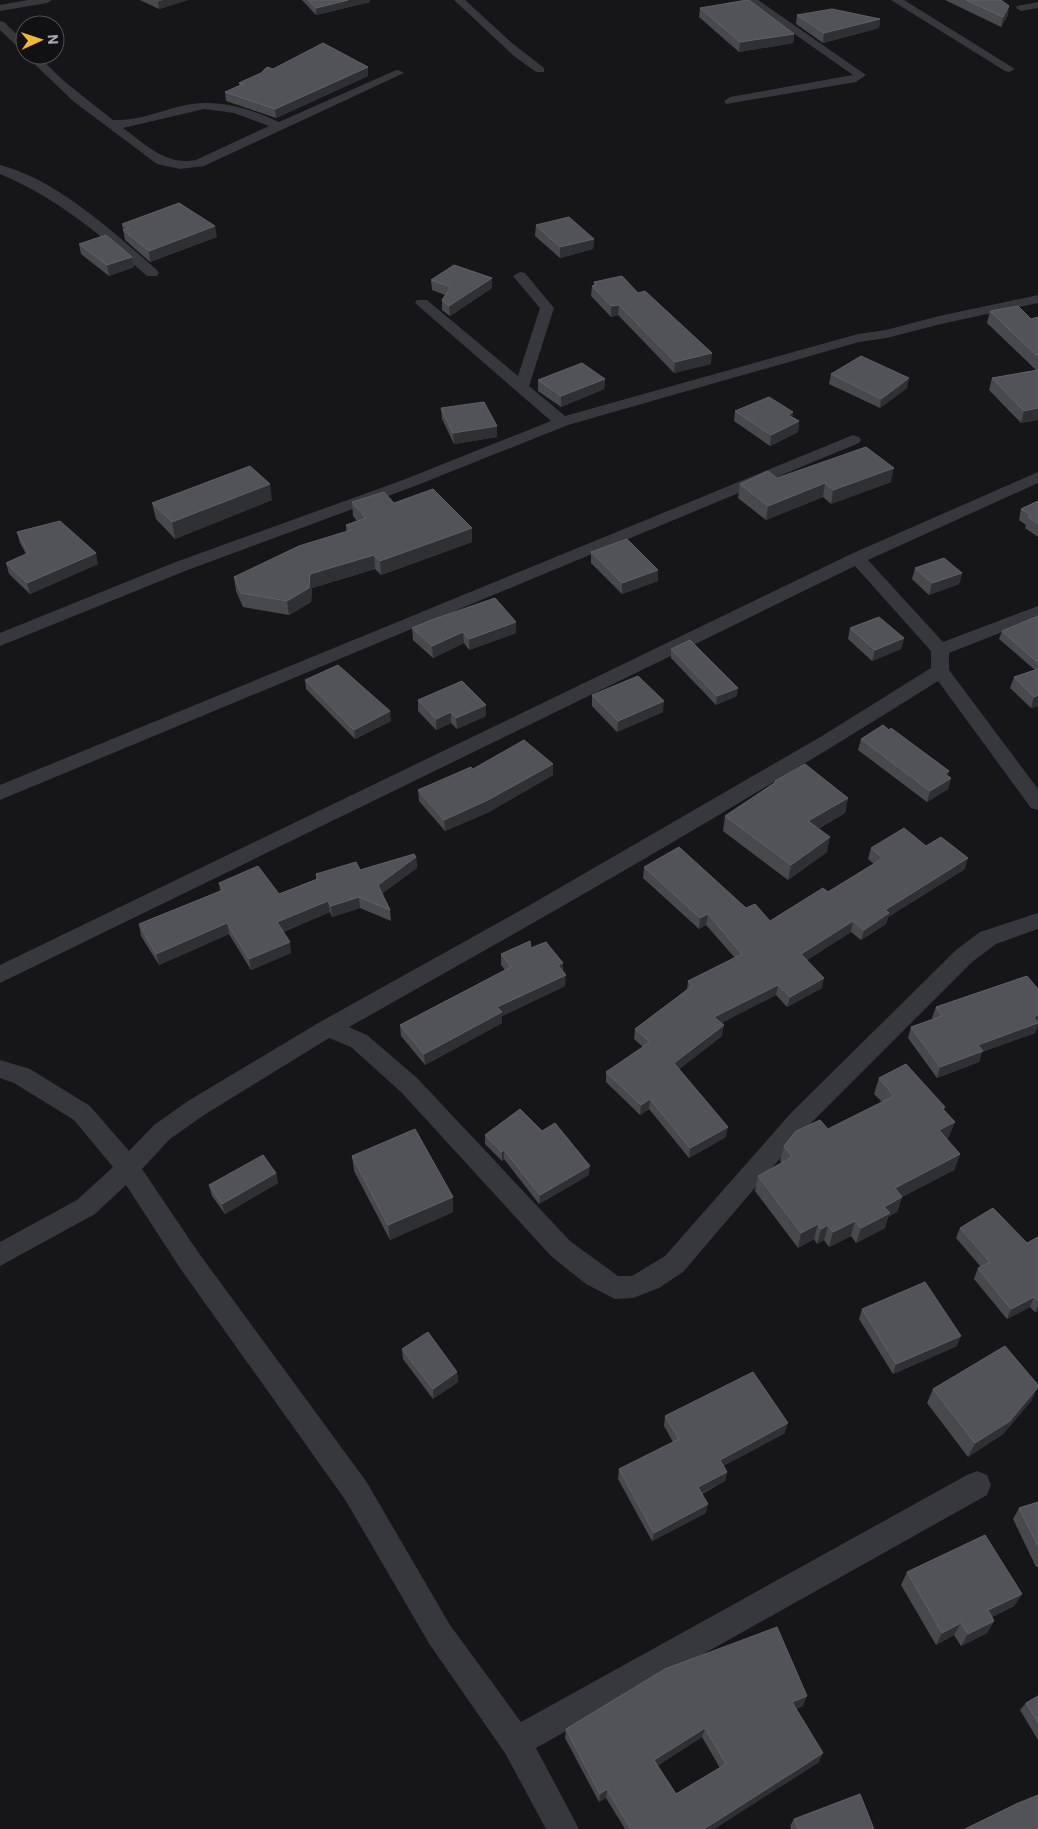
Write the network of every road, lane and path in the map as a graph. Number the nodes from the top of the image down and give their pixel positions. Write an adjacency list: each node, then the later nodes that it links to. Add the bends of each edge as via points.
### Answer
1 (47, 0): 6 (street)
2 (459, 0): 12 (street, via 486,22 514,53)
3 (751, 0): 15 (street, via 860,75 856,79)
4 (896, 0): 11 (street)
5 (1038, 5): 7 (street)
6 (0, 8)
7 (1021, 8)
8 (0, 24): 9 (street)
9 (15, 38)
10 (41, 65): 17 (street, via 53,79)
11 (1009, 69)
12 (540, 70)
13 (398, 73): 18 (street)
14 (225, 92): 16 (street)
15 (730, 101)
16 (193, 107): 17 (street, via 142,123); 18 (street, via 228,107)
17 (110, 124): 18 (street, via 161,161 187,167)
18 (279, 126)
19 (0, 169): 20 (street, via 31,181 110,236)
20 (152, 273)
21 (520, 276): 24 (street, via 547,308)
22 (1038, 299): 25 (street, via 858,338)
23 (422, 303): 24 (street)
24 (521, 389): 25 (street)
25 (562, 422): 30 (street, via 410,483 179,567)
26 (853, 440): 33 (street)
27 (1038, 477): 28 (street)
28 (858, 558): 31 (street); 36 (street)
29 (1038, 612): 31 (street)
30 (0, 640)
31 (940, 650): 32 (street)
32 (940, 671): 34 (street); 37 (street, via 742,792)
33 (0, 793)
34 (1038, 803)
35 (1038, 921): 37 (street, via 988,938 964,956 799,1120 674,1264 633,1287 614,1288 561,1249 409,1085 359,1041)
36 (0, 975)
37 (328, 1028): 39 (street, via 196,1108 162,1132)
38 (0, 1069): 39 (street, via 22,1076 82,1113)
39 (128, 1168): 40 (street, via 86,1207); 42 (street, via 189,1260 356,1491 440,1635)
40 (0, 1255)
41 (977, 1485): 42 (street)
42 (516, 1742): 43 (street)
43 (563, 1829)

